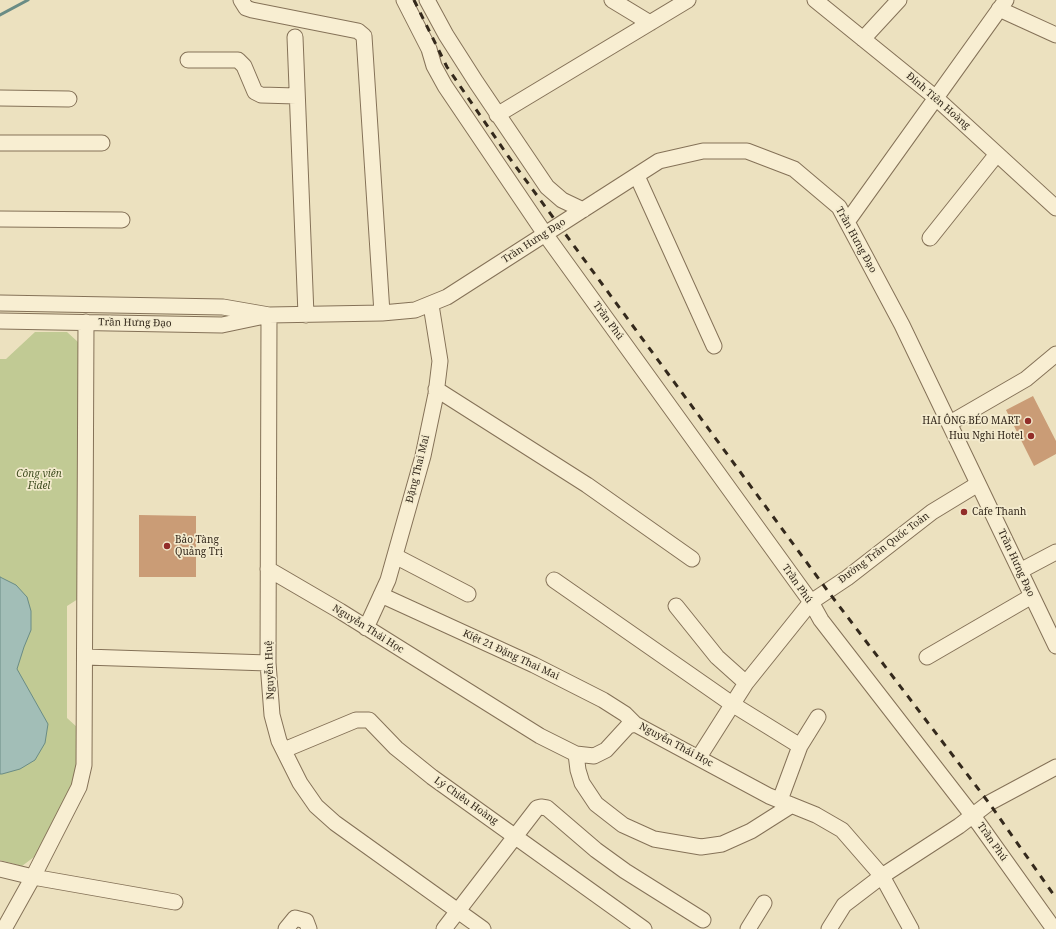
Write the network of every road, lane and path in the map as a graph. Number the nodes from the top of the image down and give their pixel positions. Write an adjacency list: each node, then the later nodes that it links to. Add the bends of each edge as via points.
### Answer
1 (242, 0): 32 (street, via 246,8 252,10 358,30 364,36)
2 (404, 0): 28 (street, Trần Phú, via 434,66 446,86)
3 (427, 0): 18 (street)
4 (612, 0): 9 (street)
5 (688, 0): 9 (street)
6 (815, 0): 12 (street, Đinh Tiên Hoàng)
7 (899, 0): 12 (street)
8 (1002, 5): 10 (street); 16 (street)
9 (650, 23): 18 (street)
10 (1056, 35)
11 (295, 36): 14 (street)
12 (863, 39): 16 (street, Đinh Tiên Hoàng)
13 (188, 60): 14 (street, via 238,60 244,66 255,92 261,95)
14 (296, 96): 34 (street)
15 (0, 98): 17 (street)
16 (936, 98): 21 (street, Đinh Tiên Hoàng); 27 (street)
17 (69, 99)
18 (497, 115): 24 (street, via 547,187 562,200)
19 (0, 143): 20 (street)
20 (102, 143)
21 (997, 154): 23 (street, Đinh Tiên Hoàng); 29 (street)
22 (637, 176): 24 (street, Trần Hưng Đạo); 27 (street, Trần Hưng Đạo, via 659,161 703,151 747,151 794,169 839,207); 37 (street)
23 (1056, 208)
24 (583, 210): 28 (street, Trần Hưng Đạo)
25 (0, 219): 26 (street)
26 (122, 220)
27 (847, 222): 40 (street, Trần Hưng Đạo)
28 (545, 234): 31 (street, Trần Hưng Đạo); 51 (street, Trần Phú)
29 (930, 238)
30 (0, 303): 33 (street, Trần Hưng Đạo, via 223,307)
31 (431, 305): 32 (street, Trần Hưng Đạo, via 415,310); 39 (street, Đặng Thai Mai, via 440,361)
32 (382, 313): 34 (street, Trần Hưng Đạo)
33 (269, 315): 34 (street, Trần Hưng Đạo); 36 (street, Trần Hưng Đạo, via 222,325); 45 (street, Nguyễn Huệ)
34 (306, 315)
35 (0, 321): 36 (street, Trần Hưng Đạo)
36 (86, 322): 55 (street)
37 (714, 346)
38 (1056, 354): 40 (street, via 1026,379)
39 (436, 389): 43 (street, Đặng Thai Mai, via 423,456); 44 (street, via 587,484)
40 (950, 423): 41 (street, Trần Hưng Đạo)
41 (978, 484): 46 (street, Trần Hưng Đạo); 51 (street, Đường Trần Quốc Toản, via 932,512 848,578)
42 (1056, 552): 46 (street)
43 (394, 556): 48 (street); 49 (street, Đặng Thai Mai)
44 (692, 559)
45 (268, 569): 53 (street, Nguyễn Thái Học); 57 (street, Nguyễn Huệ)
46 (1020, 571): 50 (street, Trần Hưng Đạo)
47 (554, 580): 59 (street)
48 (468, 594)
49 (381, 595): 53 (street, Đặng Thai Mai); 61 (street, Kiệt 21 Đặng Thai Mai, via 604,700)
50 (1032, 596): 54 (street, Trần Hưng Đạo); 56 (street)
51 (811, 602): 58 (street, Đường Trần Quốc Toản); 68 (street, Trần Phú, via 821,620)
52 (676, 606): 58 (street, via 717,657)
53 (366, 628): 64 (street, Nguyễn Thái Học, via 540,736)
54 (1056, 646)
55 (84, 657): 57 (street); 72 (street, via 82,778)
56 (927, 657)
57 (268, 663): 63 (street, Nguyễn Huệ, via 272,715)
58 (746, 683): 59 (street, Đường Trần Quốc Toản)
59 (732, 704): 62 (street); 65 (street, Đường Trần Quốc Toản)
60 (818, 717): 62 (street)
61 (635, 724): 64 (street, Nguyễn Thái Học, via 628,726 606,750 594,756); 65 (street, Nguyễn Thái Học)
62 (800, 746): 67 (street)
63 (284, 750): 69 (street, Lý Chiêu Hoàng, via 356,720 369,720 415,764); 75 (street, Nguyễn Huệ, via 300,783 316,806 330,819)
64 (576, 754): 67 (street, via 581,780 596,804 623,825 654,839 701,847 722,844 751,831)
65 (699, 757): 67 (street, Nguyễn Thái Học)
66 (1056, 768): 68 (street, via 989,803)
67 (786, 803): 71 (street, Nguyễn Thái Học, via 842,830)
68 (973, 815): 71 (street); 86 (street, Trần Phú)
69 (516, 837): 75 (street); 76 (street, via 537,808 547,808 625,871); 82 (street, Lý Chiêu Hoàng)
70 (0, 869): 72 (street)
71 (882, 876): 84 (street, via 844,905); 85 (street, Nguyễn Thái Học)
72 (33, 877): 73 (street); 77 (street)
73 (175, 902)
74 (764, 903): 83 (street)
75 (459, 912): 80 (street); 81 (street, Nguyễn Huệ)
76 (703, 920)
77 (4, 929)
78 (286, 929): 79 (street, via 295,918 306,921)
79 (309, 929)
80 (444, 929)
81 (483, 929)
82 (644, 929)
83 (748, 929)
84 (828, 929)
85 (912, 929)
86 (1054, 929)

